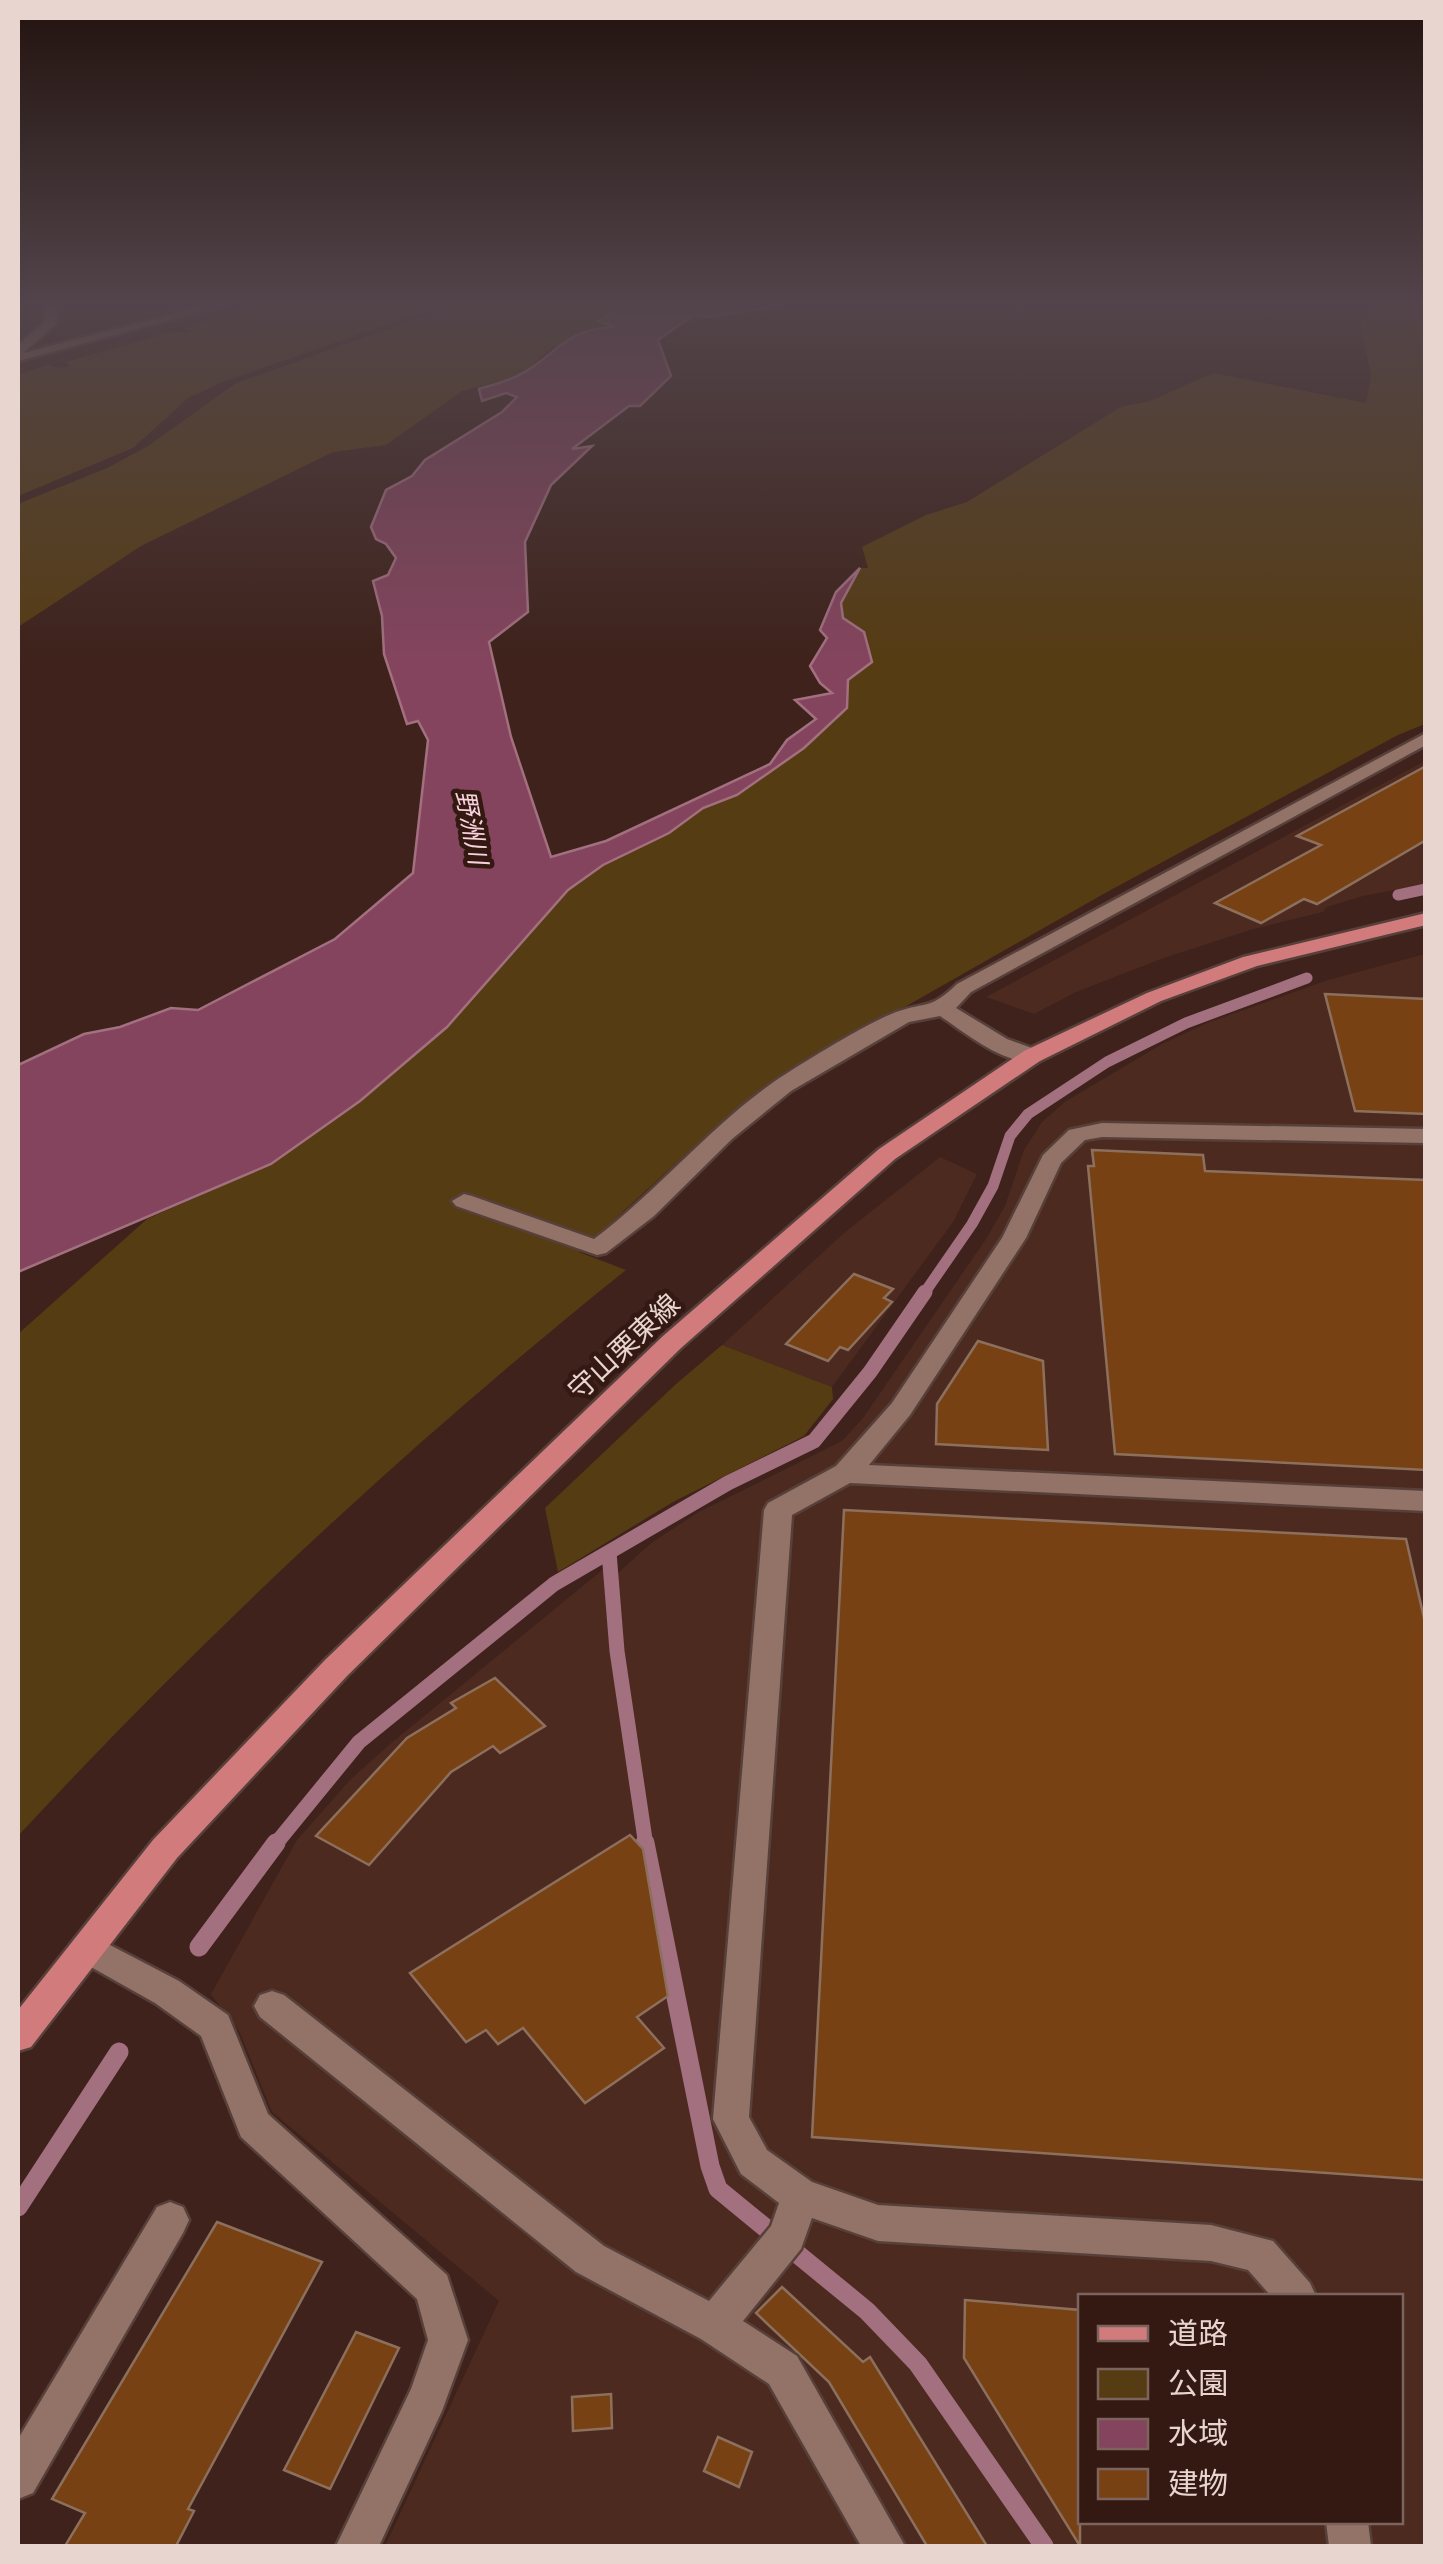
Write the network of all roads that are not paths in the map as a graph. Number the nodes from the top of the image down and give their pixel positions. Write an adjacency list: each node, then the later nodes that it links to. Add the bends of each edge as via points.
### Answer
1 (1426, 738): 3 (street, via 981,978)
2 (1426, 919): 4 (main road, 守山栗東線, via 1250,961 1154,996)
3 (943, 1009): 4 (street); 6 (street, via 902,1017 783,1086 597,1248)
4 (1032, 1056): 9 (main road, 守山栗東線, via 887,1154 672,1342 336,1668 165,1849)
5 (1426, 1136): 7 (street, via 1102,1130 1077,1136 1051,1160 1014,1238 901,1410)
6 (464, 1200)
7 (846, 1473): 8 (street); 12 (street, via 778,1510 731,2120 754,2162)
8 (1426, 1501)
9 (86, 1948): 11 (main road, 守山栗東線); 17 (street, via 214,2026 254,2125 434,2288 448,2340)
10 (272, 2006): 15 (street, via 590,2259)
11 (18, 2036)
12 (800, 2196): 14 (street, via 878,2222 1211,2243 1259,2254); 15 (street, via 780,2244)
13 (170, 2220): 16 (street)
14 (1294, 2294)
15 (715, 2324): 18 (street, via 782,2370)
16 (18, 2478)
17 (357, 2546)
18 (884, 2546)

